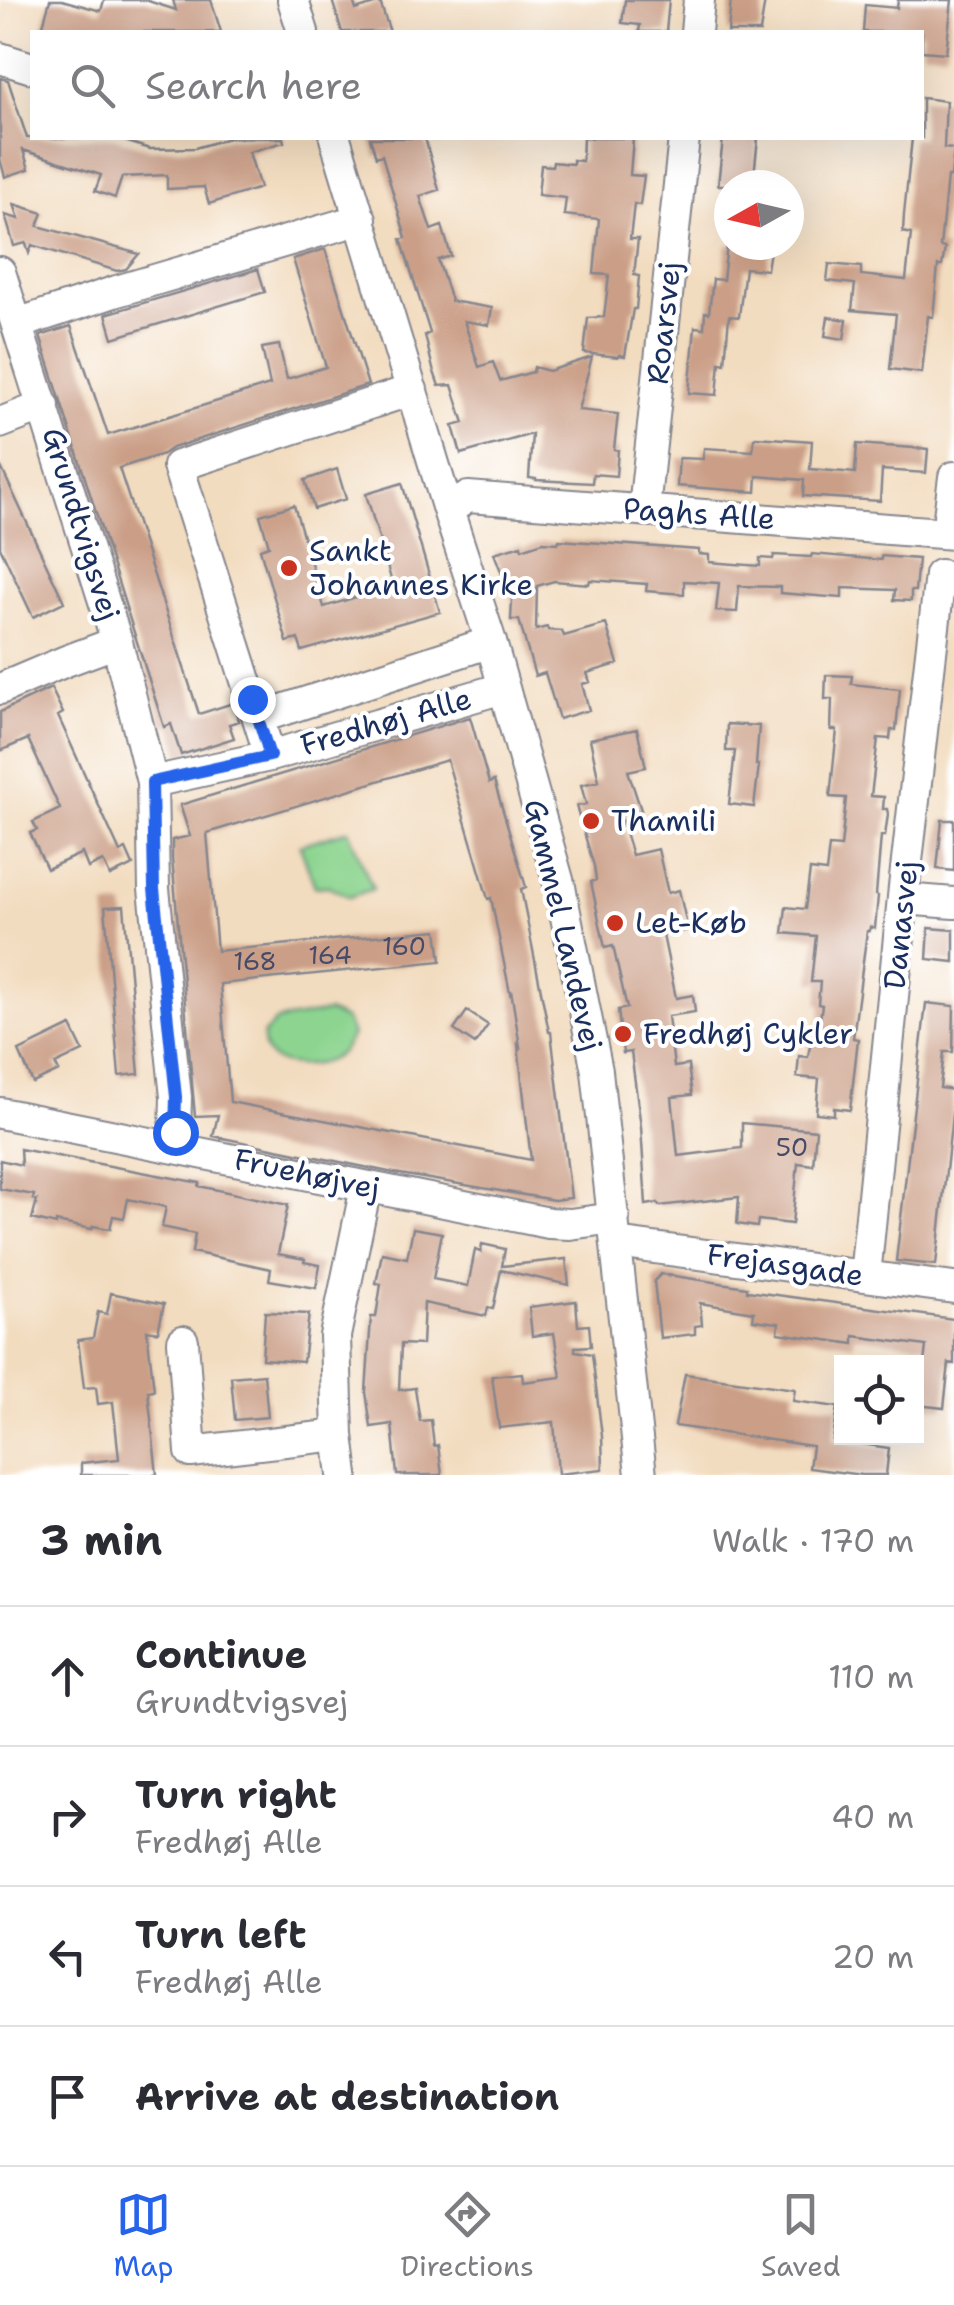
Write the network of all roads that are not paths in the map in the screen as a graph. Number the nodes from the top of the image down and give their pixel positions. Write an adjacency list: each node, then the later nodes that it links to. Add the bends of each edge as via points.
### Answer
1 (293, 0): 3 (street)
2 (699, 0): 4 (street)
3 (301, 30)
4 (696, 30)
5 (0, 58): 6 (street)
6 (30, 67)
7 (336, 140): 9 (street, Gammel Landevej)
8 (684, 140): 17 (street, Roarsvej)
9 (360, 219): 11 (street); 12 (street, Gammel Landevej)
10 (0, 272): 11 (street, Grundtvigsvej)
11 (17, 324): 13 (street, Grundtvigsvej)
12 (412, 390): 16 (street, Gammel Landevej); 24 (street, Fredhøj Alle, via 178,466)
13 (44, 406): 14 (street, Grundtvigsvej); 20 (street, Grundtvigsvej)
14 (0, 423)
15 (954, 477): 18 (street)
16 (448, 510): 17 (street, Paghs Alle, via 468,497); 21 (street, Gammel Landevej)
17 (644, 510): 18 (street, Paghs Alle)
18 (950, 533)
19 (940, 575): 27 (street, Danasvej)
20 (117, 642): 23 (street, Grundtvigsvej); 26 (street, Grundtvigsvej)
21 (491, 642): 22 (street, Gammel Landevej); 24 (street, Fredhøj Alle)
22 (503, 688): 25 (street, Fredhøj Alle); 32 (street, Gammel Landevej, via 564,905 597,1071)
23 (0, 689)
24 (258, 718): 25 (street, Fredhøj Alle)
25 (270, 756): 26 (street, Fredhøj Alle)
26 (152, 782): 30 (street, Grundtvigsvej, via 154,889 176,1097)
27 (903, 899): 28 (street); 33 (street, Danasvej)
28 (954, 903)
29 (0, 1112): 30 (street, Fruehøjvej)
30 (172, 1146): 31 (street, Fruehøjvej)
31 (366, 1187): 32 (street, Fruehøjvej); 36 (street, via 336,1336)
32 (615, 1230): 33 (street, Frejasgade); 39 (street, Gammel Landevej)
33 (864, 1276): 34 (street, Frejasgade)
34 (954, 1288)
35 (183, 1342): 37 (street)
36 (338, 1435): 37 (street); 38 (street)
37 (192, 1464)
38 (343, 1475)
39 (641, 1475)

